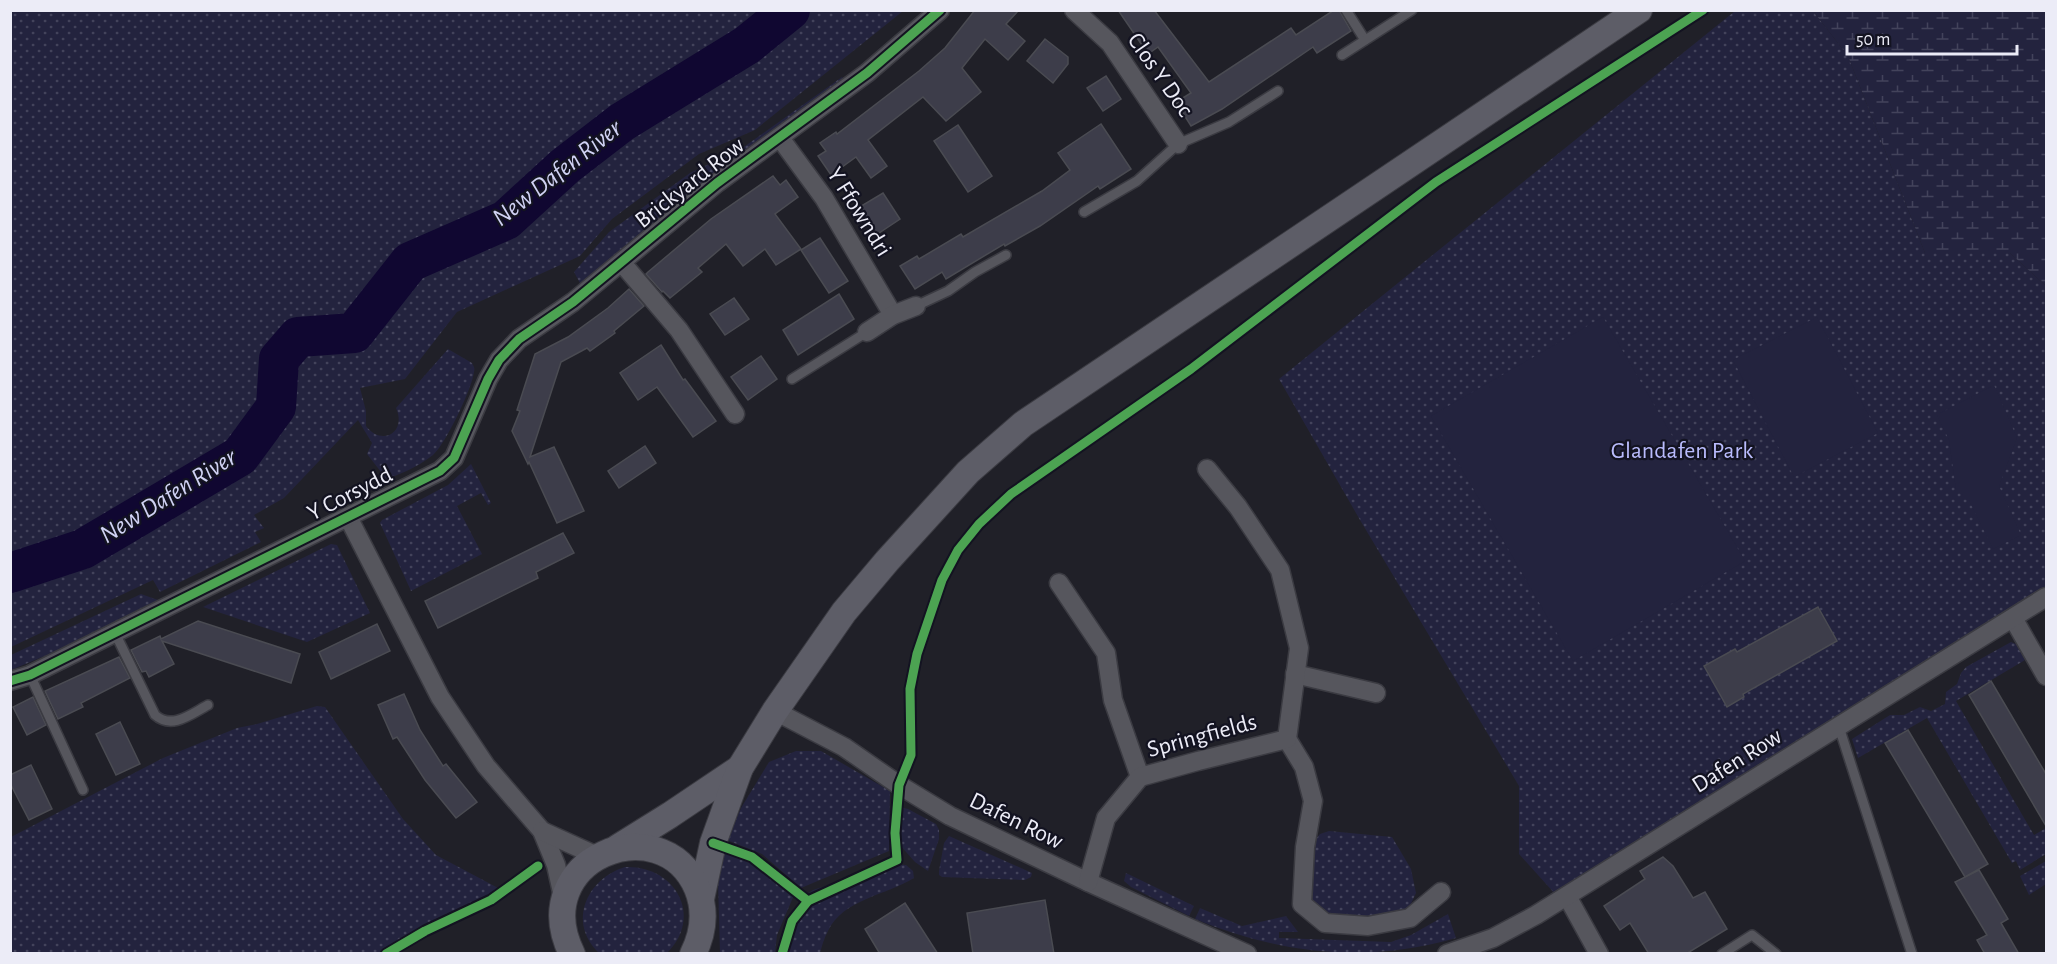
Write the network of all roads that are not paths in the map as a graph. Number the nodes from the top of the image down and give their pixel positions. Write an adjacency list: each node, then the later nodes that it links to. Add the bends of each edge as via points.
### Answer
1 (940, 10): 9 (street, Brickyard Row, via 867,74)
2 (1074, 10): 10 (street, Clos Y Doc, via 1110,43)
3 (1346, 10): 6 (lane)
4 (1412, 10): 6 (lane)
5 (1639, 10): 32 (main road, via 1023,424 968,472 887,561 844,612)
6 (1365, 40): 7 (lane)
7 (1341, 55)
8 (1278, 91): 10 (lane, via 1228,122)
9 (780, 138): 13 (street, Brickyard Row, via 717,183); 15 (street, Y Ffowndri, via 824,198)
10 (1178, 144): 11 (lane, via 1137,181)
11 (1084, 212)
12 (1006, 255): 14 (lane)
13 (622, 263): 18 (street, Brickyard Row, via 519,339 499,360); 19 (street, via 679,330)
14 (916, 306): 15 (street)
15 (893, 315): 16 (street)
16 (867, 332): 17 (lane)
17 (792, 379)
18 (480, 398): 21 (street, Y Corsydd, via 454,458 441,471)
19 (735, 414)
20 (1207, 469): 26 (street, Springfields, via 1280,570 1299,648)
21 (348, 517): 25 (street, Y Corsydd); 38 (street, Y Corsydd, via 440,697 486,766)
22 (1059, 583): 36 (street, via 1106,652 1113,700)
23 (2046, 597): 24 (street, Dafen Row)
24 (2013, 618): 28 (street); 33 (street, Dafen Row)
25 (115, 633): 27 (street, Y Corsydd); 31 (lane, via 160,719 175,722)
26 (1295, 674): 30 (street); 34 (street, Springfields)
27 (30, 675): 29 (street, Y Corsydd); 37 (lane)
28 (2046, 676)
29 (10, 681)
30 (1376, 693)
31 (208, 705)
32 (775, 711): 35 (main road); 40 (street, Dafen Row, via 844,747 950,816)
33 (1839, 727): 42 (street, Dafen Row); 53 (lane)
34 (1287, 739): 36 (street, Springfields); 41 (street, Springfields, via 1304,767 1312,801 1302,904 1325,923 1368,926 1410,918)
35 (740, 768): 39 (main road); 44 (main road, via 713,843)
36 (1140, 777): 40 (street, Springfields, via 1106,818)
37 (83, 790)
38 (542, 831): 39 (street, Y Corsydd); 43 (street, Y Corsydd, via 556,865)
39 (607, 852): 43 (main road, via 580,870); 44 (main road, via 639,846 679,863 693,879)
40 (1088, 882): 48 (street, Dafen Row)
41 (1441, 892)
42 (1567, 896): 49 (street, Dafen Row, via 1493,938); 50 (street)
43 (564, 901): 45 (main road)
44 (703, 910): 46 (main road); 47 (main road)
45 (564, 948)
46 (693, 954)
47 (707, 954)
48 (1247, 954)
49 (1448, 954)
50 (1599, 954)
51 (1722, 954): 52 (lane, via 1752,935)
52 (1776, 954)
53 (1912, 954)

